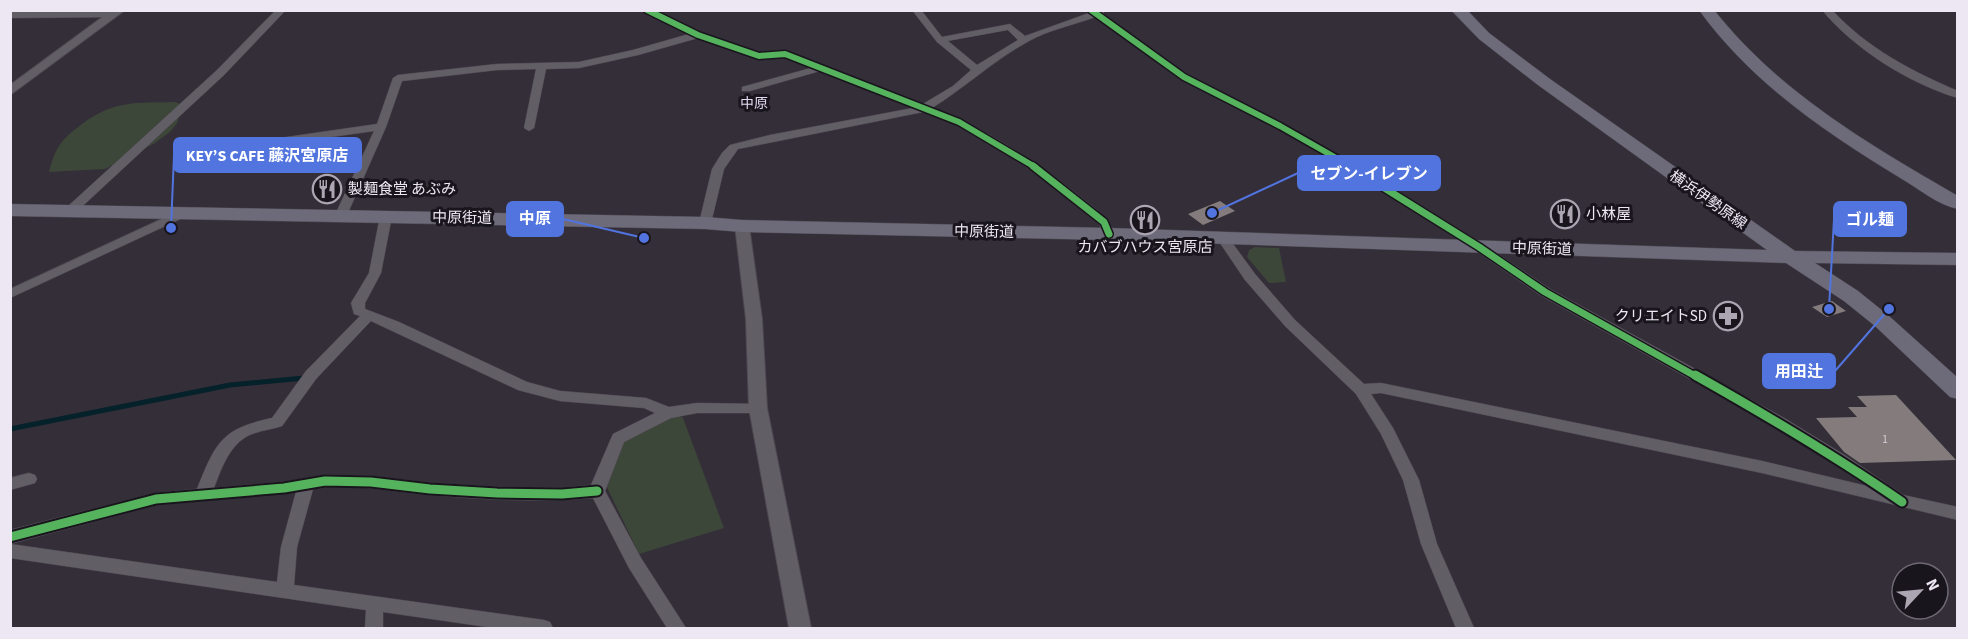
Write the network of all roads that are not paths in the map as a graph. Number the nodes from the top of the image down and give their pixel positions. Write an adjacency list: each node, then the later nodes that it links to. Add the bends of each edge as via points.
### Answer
1 (282, 10): 27 (street)
2 (647, 10): 11 (street)
3 (916, 10): 12 (street)
4 (1458, 10): 36 (main road, 横浜伊勢原線, via 1544,82)
5 (1706, 10): 25 (main road, via 1719,29 1758,68 1798,101 1892,166)
6 (1718, 10): 24 (main road, via 1773,69 1814,102 1856,132)
7 (1826, 10): 19 (street, via 1865,45 1906,73)
8 (1098, 11): 13 (street); 35 (street, via 1184,77 1353,168)
9 (118, 12): 10 (street); 18 (street)
10 (10, 15)
11 (698, 35): 14 (street, via 599,61); 15 (street, via 759,56 785,54)
12 (940, 40): 13 (street, via 1010,27); 16 (street)
13 (1024, 40): 16 (street)
14 (542, 66): 21 (street, via 398,78); 22 (street)
15 (821, 68): 17 (street); 20 (street)
16 (977, 70): 20 (street, via 957,88)
17 (746, 89)
18 (10, 91)
19 (1958, 95)
20 (922, 109): 31 (street, via 734,147 718,169); 33 (street, via 959,122 1034,166 1104,222)
21 (381, 127): 23 (street); 29 (street)
22 (529, 128)
23 (231, 148)
24 (1958, 192)
25 (1958, 204)
26 (10, 210): 27 (main road, 中原街道)
27 (70, 212): 28 (main road, 中原街道)
28 (183, 213): 29 (main road, 中原街道); 38 (street)
29 (341, 215): 30 (main road, 中原街道)
30 (386, 216): 31 (main road, 中原街道); 39 (street, via 375,273 358,303 359,311)
31 (705, 223): 32 (main road, 中原街道)
32 (742, 226): 33 (main road, 中原街道); 42 (street, via 754,319)
33 (1109, 234): 34 (main road, 中原街道)
34 (1224, 240): 35 (main road, 中原街道); 40 (street, via 1290,323)
35 (1479, 247): 36 (main road, 中原街道); 49 (street, via 1545,292 1841,459)
36 (1792, 257): 37 (main road, 中原街道); 41 (main road, 横浜伊勢原線, via 1882,321)
37 (1958, 259)
38 (10, 294)
39 (369, 315): 43 (street, via 523,386 560,396 646,403); 48 (street, via 311,375 277,422 235,436)
40 (1361, 390): 49 (street, via 1381,388 1628,439); 59 (street, via 1389,432 1411,480 1429,544)
41 (1958, 391)
42 (758, 408): 43 (street, via 697,408); 58 (street)
43 (668, 413): 47 (street, via 618,438)
44 (29, 479): 45 (street)
45 (10, 484)
46 (306, 484): 47 (street, via 371,482 497,493); 48 (street); 53 (street, via 289,547)
47 (597, 491): 57 (street, via 635,563)
48 (203, 495): 51 (street, via 156,499)
49 (1902, 502): 50 (street)
50 (1958, 514)
51 (10, 537)
52 (10, 551): 53 (street)
53 (285, 591): 54 (street)
54 (375, 605): 55 (street); 56 (street)
55 (374, 628)
56 (544, 628)
57 (677, 628)
58 (800, 628)
59 (1465, 628)

